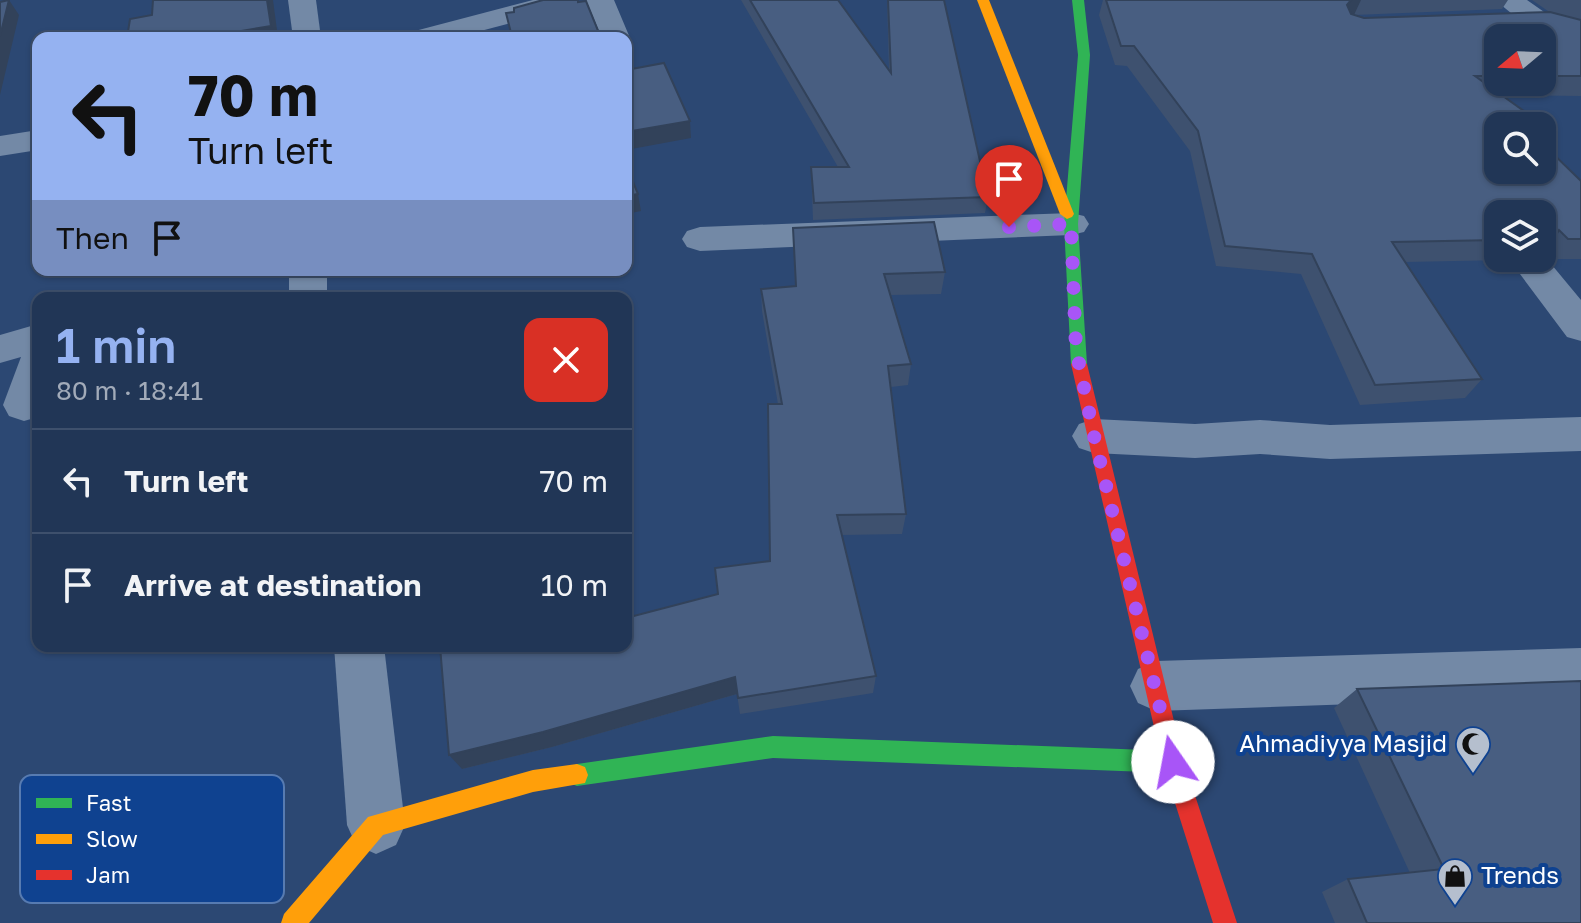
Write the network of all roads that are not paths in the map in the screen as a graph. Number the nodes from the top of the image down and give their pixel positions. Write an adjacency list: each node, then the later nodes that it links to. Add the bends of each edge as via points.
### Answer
1 (302, 0): 8 (street)
2 (565, 0): 9 (street)
3 (600, 0): 10 (street)
4 (983, 0): 13 (main road)
5 (1078, 0): 13 (main road, via 1084,55)
6 (1500, 11): 7 (street)
7 (1581, 31)
8 (306, 32)
9 (444, 32)
10 (613, 32)
11 (32, 141): 12 (street)
12 (0, 146)
13 (1071, 224): 14 (street); 22 (main road, via 1076,349)
14 (700, 239)
15 (1537, 272): 16 (street)
16 (1581, 327)
17 (32, 340): 18 (street)
18 (0, 349)
19 (32, 379): 20 (street)
20 (21, 407)
21 (1581, 434): 22 (street, via 1330,442)
22 (1094, 436): 25 (main road)
23 (360, 652): 27 (street)
24 (1581, 672): 25 (street)
25 (1156, 686): 26 (main road)
26 (1173, 762): 27 (main road, via 773,747 533,781); 29 (main road)
27 (376, 825): 28 (main road)
28 (293, 923)
29 (1225, 923)

